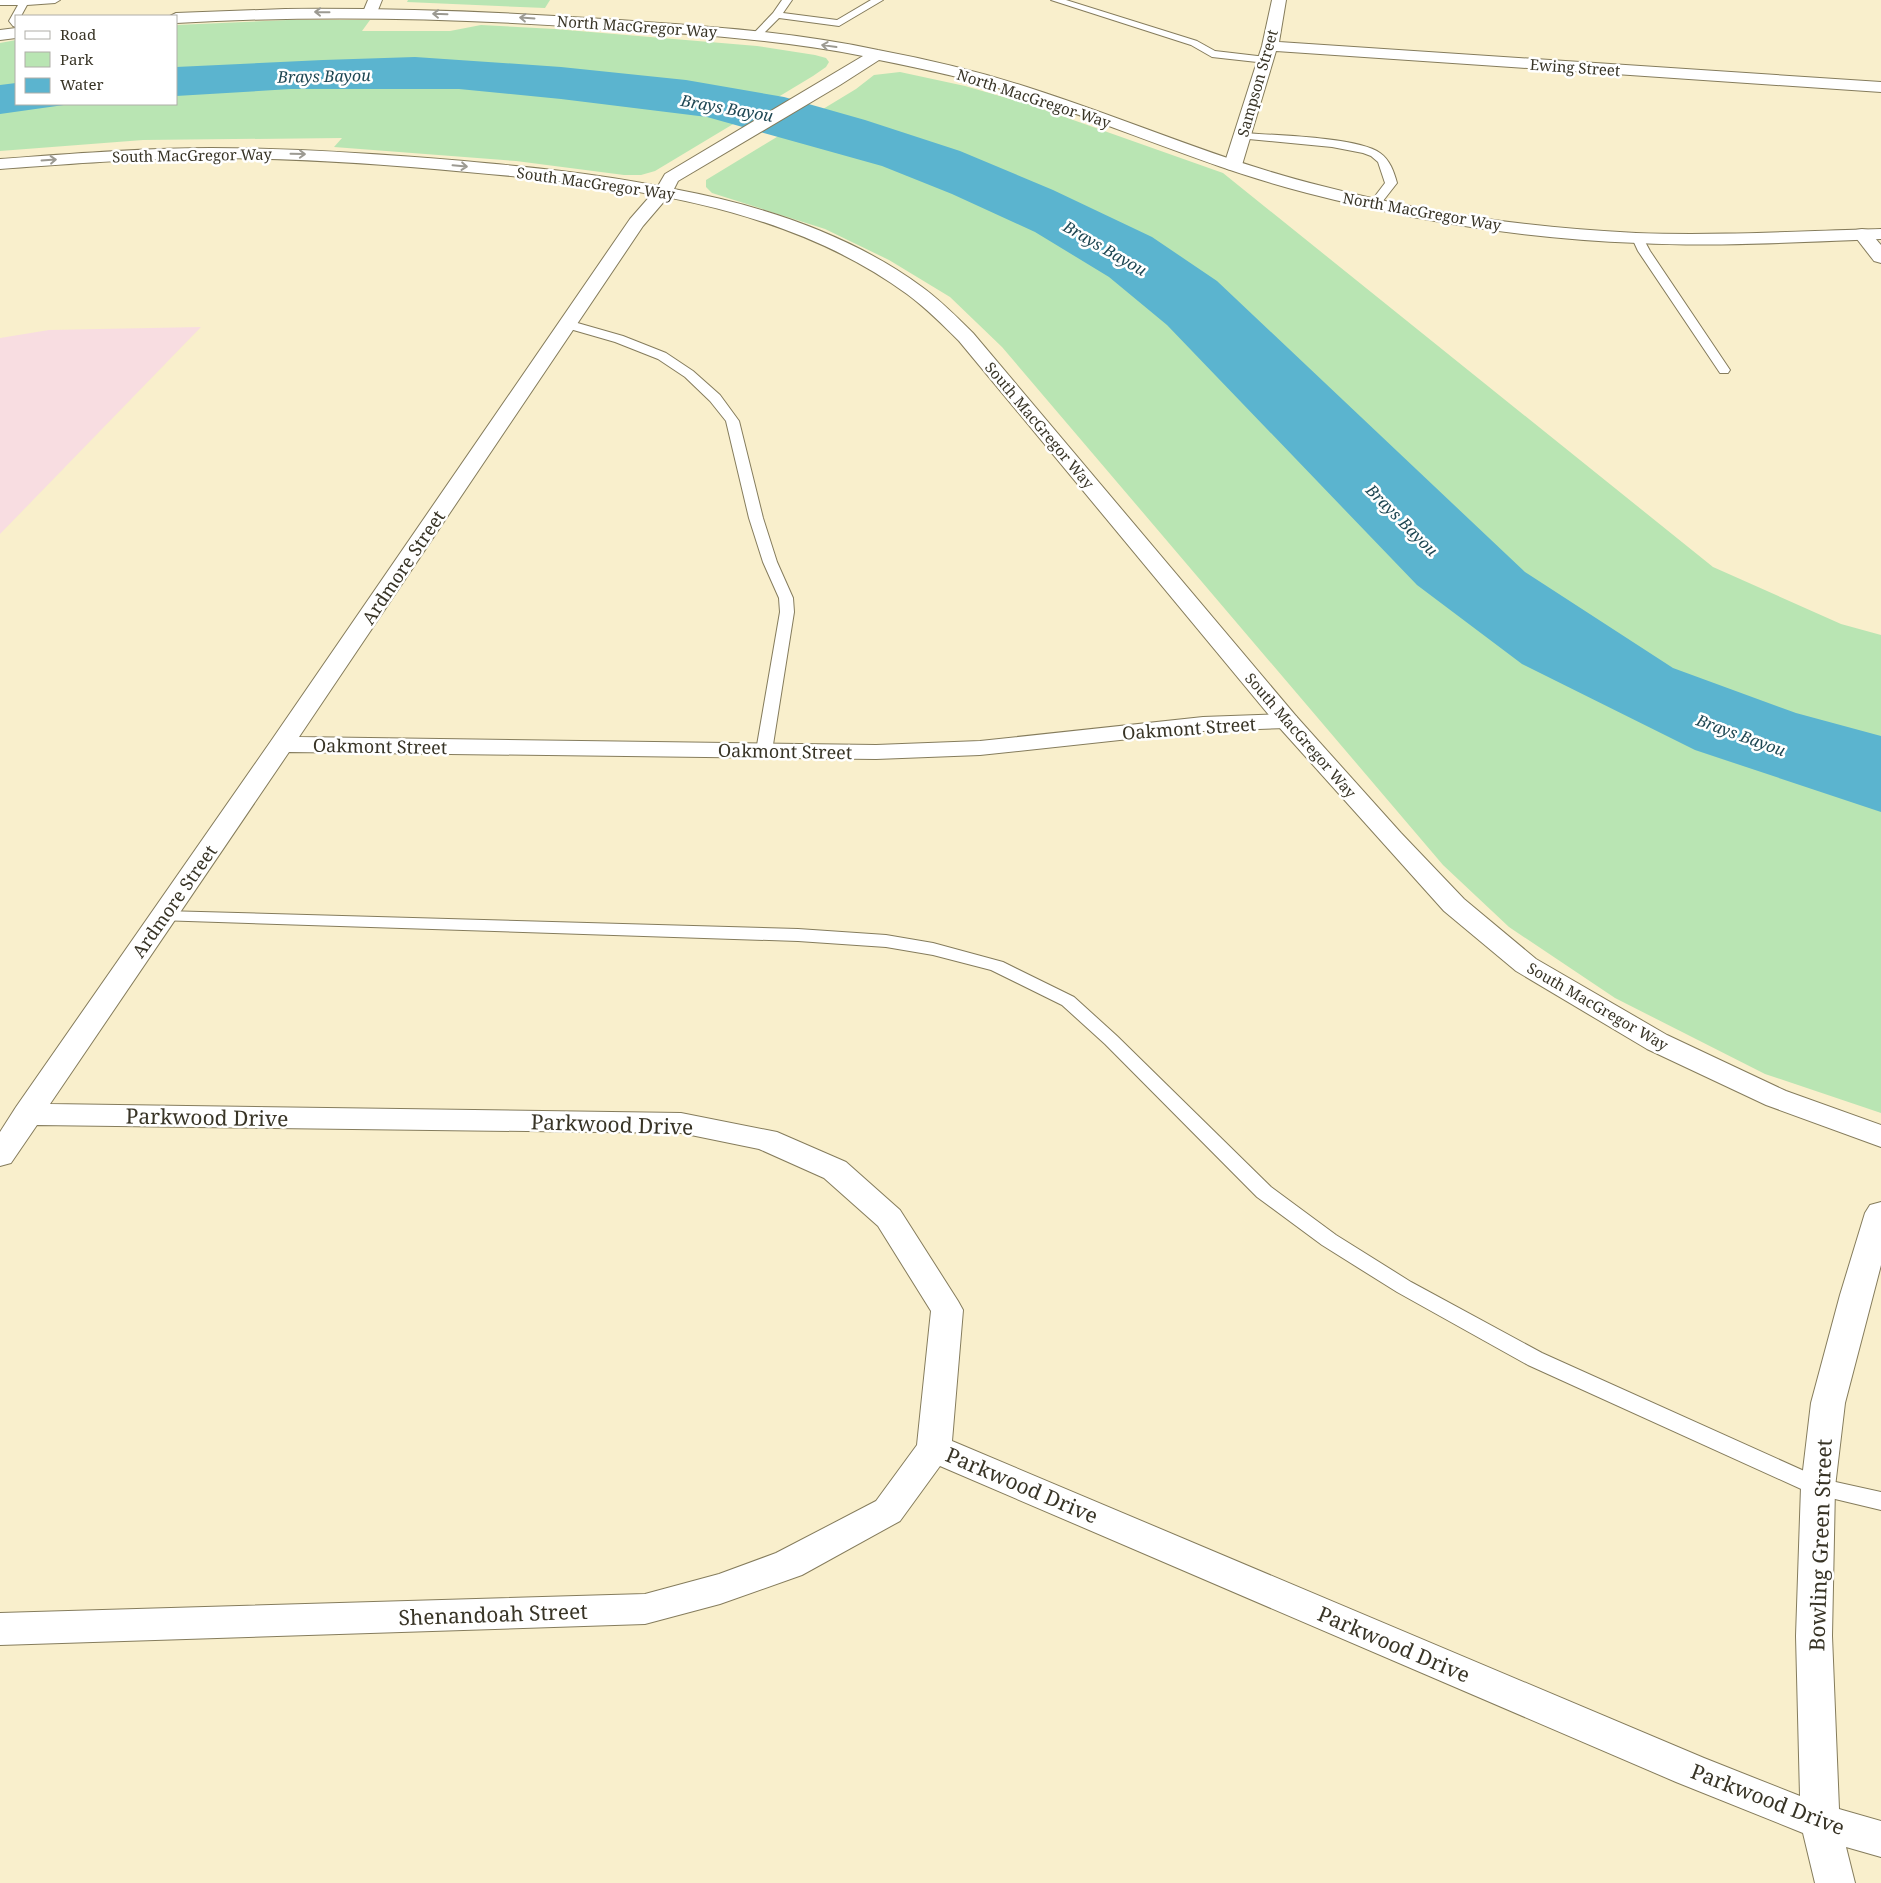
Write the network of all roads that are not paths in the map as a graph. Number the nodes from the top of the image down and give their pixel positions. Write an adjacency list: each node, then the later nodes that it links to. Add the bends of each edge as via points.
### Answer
1 (55, 0): 7 (lane)
2 (788, 0): 10 (lane)
3 (878, 0): 10 (lane, via 839,23)
4 (1056, 0): 17 (lane, via 1194,43 1212,54)
5 (1279, 0): 17 (street, Sampson Street)
6 (0, 2): 7 (lane)
7 (24, 2): 9 (lane)
8 (373, 6): 11 (street, North MacGregor Way, one-way to 11); 16 (street, North MacGregor Way, one-way to 8)
9 (17, 15)
10 (777, 15): 16 (lane)
11 (178, 18)
12 (0, 31): 13 (street)
13 (15, 32)
14 (15, 32): 15 (street)
15 (0, 35)
16 (756, 36): 18 (street, North MacGregor Way, one-way to 16)
17 (1268, 53): 19 (street, Ewing Street); 20 (street, Sampson Street)
18 (877, 54): 22 (street, North MacGregor Way, via 987,80); 23 (street, Ardmore Street, via 671,178)
19 (1881, 87)
20 (1242, 136): 22 (street, Sampson Street); 24 (lane, via 1373,152 1387,165 1391,183)
21 (0, 164): 23 (street, South MacGregor Way, one-way to 23, via 116,155 328,155 506,170)
22 (1232, 165): 24 (street, North MacGregor Way, via 1309,189)
23 (664, 191): 29 (street, Ardmore Street, via 636,223); 31 (street, South MacGregor Way, via 752,213 819,238 877,266 940,311 966,337)
24 (1375, 204): 27 (street, North MacGregor Way, via 1511,226)
25 (1862, 234): 26 (street, North MacGregor Way); 27 (street, North MacGregor Way); 28 (street)
26 (1881, 234)
27 (1638, 238): 30 (lane)
28 (1881, 257)
29 (568, 324): 32 (street, Ardmore Street); 33 (lane, via 662,356 689,374 715,398 732,421 756,518 786,598 787,612)
30 (1724, 370)
31 (1287, 721): 33 (street, Oakmont Street, via 1202,724 980,748 876,752); 36 (street, South MacGregor Way, via 1454,905 1526,965 1657,1042 1776,1098)
32 (282, 744): 33 (street, Oakmont Street); 34 (street, Ardmore Street)
33 (764, 751)
34 (164, 916): 35 (street, Ardmore Street); 40 (lane, via 886,941 933,949 997,966 1068,1001 1264,1192 1329,1240 1404,1287 1535,1360)
35 (27, 1114): 37 (street, Ardmore Street); 39 (street, Parkwood Drive, via 681,1124 766,1140 835,1170 889,1218 947,1310)
36 (1881, 1136)
37 (0, 1155)
38 (1881, 1213): 40 (street, Bowling Green Street, via 1828,1403)
39 (934, 1448): 42 (street, Shenandoah Street, via 888,1511 789,1564 720,1589 645,1609); 43 (street, Parkwood Drive, via 1690,1770)
40 (1818, 1487): 41 (lane); 43 (street, Bowling Green Street, via 1814,1636)
41 (1881, 1501)
42 (0, 1629)
43 (1820, 1822): 44 (street, Parkwood Drive); 45 (street, Bowling Green Street)
44 (1881, 1839)
45 (1835, 1883)

